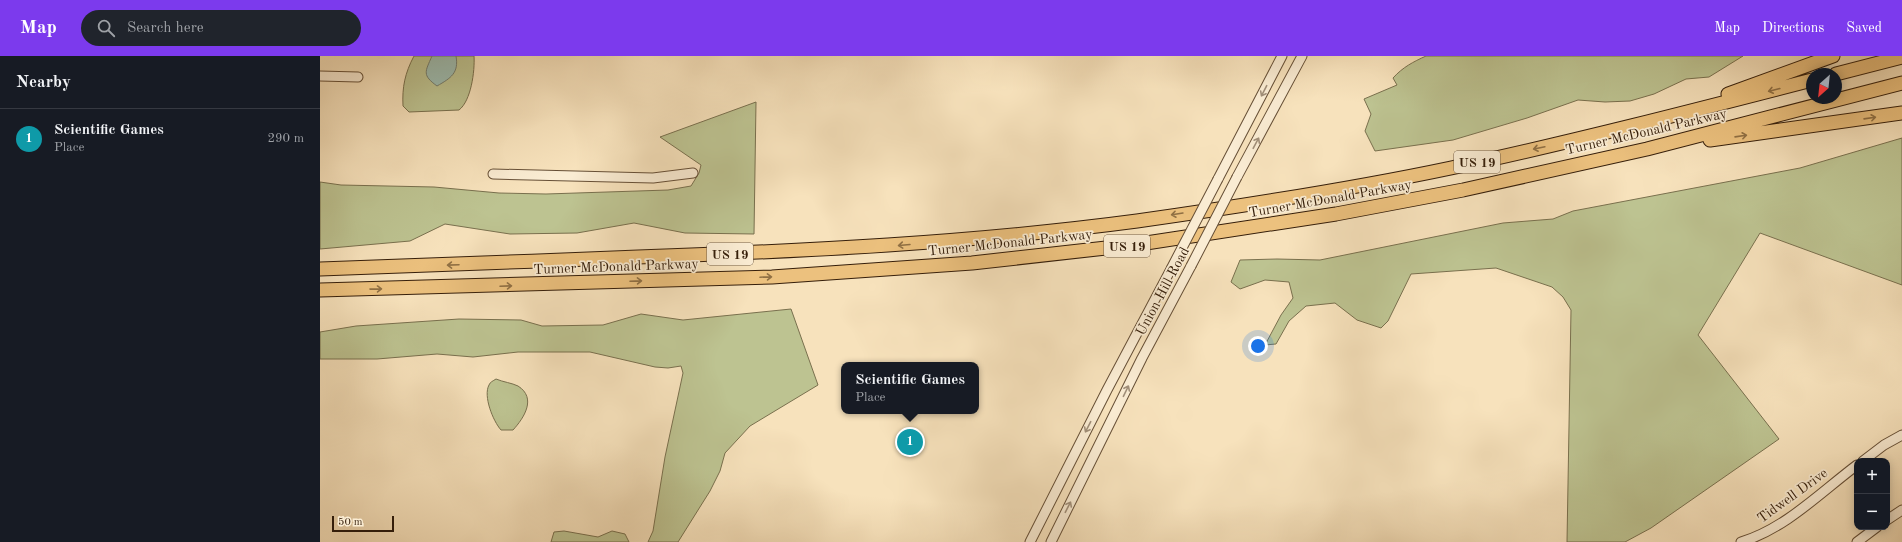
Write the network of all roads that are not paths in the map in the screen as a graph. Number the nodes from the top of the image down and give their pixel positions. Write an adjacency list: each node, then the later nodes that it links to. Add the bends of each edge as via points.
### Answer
1 (1282, 56): 23 (street, Union Hill Road, one-way to 23, bridge)
2 (1302, 56): 24 (street, Union Hill Road, one-way to 2, bridge, via 1142,358)
3 (1833, 56): 11 (highway)
4 (1902, 58): 5 (highway)
5 (1842, 73)
6 (320, 76): 7 (street)
7 (358, 77)
8 (1806, 82): 11 (highway, Turner McDonald Parkway / US 19, one-way to 11)
9 (1902, 83): 12 (highway, Turner McDonald Parkway / US 19)
10 (1902, 113): 12 (highway, one-way to 10)
11 (1655, 120): 15 (highway, Turner McDonald Parkway / US 19, one-way to 15, via 1545,147 1397,178 1082,227 966,240 804,251)
12 (1647, 149): 16 (highway, Turner McDonald Parkway / US 19, one-way to 12, via 772,277 902,269 1047,255 1133,245 1336,214 1463,190)
13 (693, 173): 14 (street, via 653,178)
14 (494, 174)
15 (320, 270)
16 (320, 290)
17 (1902, 435): 18 (street)
18 (1867, 458)
19 (1854, 467): 25 (street, Tidwell Drive, via 1804,507 1759,537)
20 (1902, 510): 21 (street)
21 (1890, 518)
22 (1872, 530): 26 (street)
23 (1030, 542)
24 (1050, 542)
25 (1741, 542)
26 (1857, 542)

